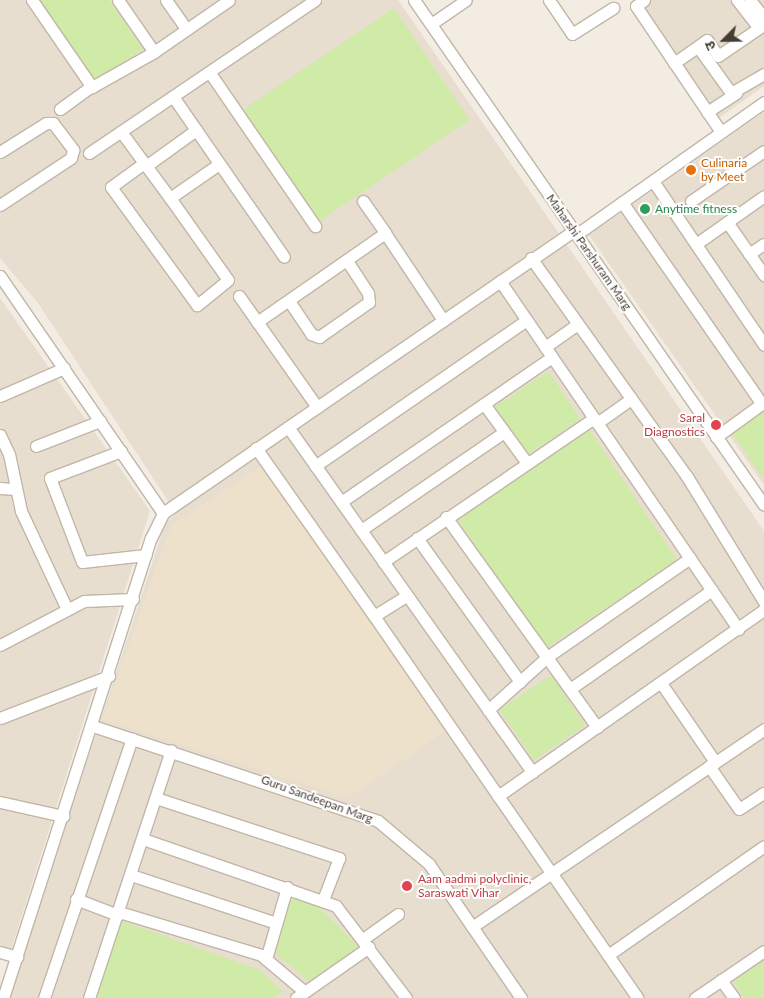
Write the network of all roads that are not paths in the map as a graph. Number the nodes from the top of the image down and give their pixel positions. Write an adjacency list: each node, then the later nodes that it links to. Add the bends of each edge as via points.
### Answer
1 (32, 0): 23 (street)
2 (118, 0): 19 (street)
3 (166, 0): 17 (street)
4 (229, 0): 12 (street)
5 (315, 0): 13 (street)
6 (414, 0): 16 (street, Maharshi Parshuram Marg)
7 (466, 0): 16 (street)
8 (549, 0): 14 (street, via 572,34)
9 (644, 0): 20 (street, via 636,6)
10 (737, 0): 18 (street, via 759,28 718,56 707,40)
11 (750, 0): 15 (street)
12 (215, 4): 17 (street)
13 (302, 4): 21 (street)
14 (613, 8)
15 (764, 18)
16 (431, 24): 46 (street, Maharshi Parshuram Marg)
17 (186, 29): 19 (street)
18 (698, 47): 20 (street); 24 (street, via 728,89)
19 (154, 52): 23 (street)
20 (674, 63): 28 (street)
21 (210, 73): 25 (street); 45 (street)
22 (764, 74): 24 (street)
23 (92, 86): 27 (street)
24 (736, 93): 28 (street)
25 (174, 98): 29 (street); 30 (street)
26 (764, 102): 31 (street)
27 (60, 109)
28 (708, 112): 31 (street)
29 (196, 130): 35 (street); 36 (street)
30 (122, 132): 34 (street); 35 (street)
31 (721, 132): 37 (street)
32 (764, 151): 41 (street)
33 (0, 152): 43 (street, via 46,123 53,123 73,150 71,158)
34 (89, 154)
35 (145, 164): 39 (street); 39 (street, via 111,187 197,305 228,280)
36 (219, 164): 39 (street); 51 (street)
37 (653, 181): 42 (street); 48 (street)
38 (764, 196): 44 (street)
39 (170, 198)
40 (363, 201): 47 (street)
41 (691, 201)
42 (622, 202): 46 (street); 69 (street)
43 (0, 205)
44 (727, 222): 48 (street); 50 (street)
45 (316, 226)
46 (575, 232): 52 (street); 77 (street, Maharshi Parshuram Marg)
47 (385, 233): 53 (street); 59 (street)
48 (696, 244): 63 (street)
49 (764, 244): 50 (street)
50 (749, 254): 54 (street)
51 (284, 257)
52 (531, 258): 56 (street); 62 (street)
53 (347, 260): 58 (street); 58 (street, via 368,293 369,302 319,337 311,334)
54 (764, 275)
55 (0, 276): 66 (street)
56 (500, 281): 59 (street); 60 (street)
57 (239, 296): 61 (street)
58 (288, 301): 61 (street)
59 (443, 320): 71 (street)
60 (527, 320): 64 (street); 82 (street)
61 (257, 322): 71 (street)
62 (578, 324): 64 (street); 68 (street)
63 (764, 345)
64 (545, 347): 65 (street)
65 (552, 357): 70 (street); 72 (street)
66 (64, 368): 67 (street); 73 (street)
67 (0, 396)
68 (631, 399): 72 (street); 97 (street, via 686,475)
69 (763, 403): 77 (street)
70 (484, 404): 75 (street); 85 (street)
71 (317, 407): 74 (street)
72 (595, 420): 81 (street); 92 (street)
73 (100, 421): 78 (street); 80 (street)
74 (288, 427): 79 (street); 82 (street)
75 (504, 432): 81 (street); 89 (street)
76 (0, 435): 84 (street)
77 (716, 437): 86 (street, Maharshi Parshuram Marg)
78 (36, 446)
79 (256, 448): 87 (street); 100 (street)
80 (121, 451): 87 (street); 91 (street, via 50,478 82,562)
81 (527, 463): 88 (street)
82 (315, 466): 85 (street)
83 (0, 488): 84 (street)
84 (16, 489): 98 (street, via 24,518)
85 (341, 502): 89 (street)
86 (764, 505)
87 (163, 513): 91 (street)
88 (446, 517): 90 (street); 103 (street)
89 (361, 530): 93 (street)
90 (417, 538): 93 (street); 105 (street)
91 (146, 556): 96 (street)
92 (690, 558): 94 (street); 103 (street)
93 (383, 562): 95 (street)
94 (712, 590): 101 (street); 107 (street)
95 (407, 595): 100 (street); 108 (street)
96 (133, 599): 98 (street, via 84,601); 104 (street)
97 (764, 602)
98 (67, 609): 102 (street)
99 (764, 610): 101 (street)
100 (374, 616): 118 (street)
101 (738, 629): 106 (street)
102 (0, 644)
103 (548, 658): 105 (street); 107 (street)
104 (109, 676): 109 (street); 110 (street)
105 (520, 682): 108 (street)
106 (661, 683): 111 (street); 115 (street)
107 (570, 689): 111 (street)
108 (488, 710): 116 (street)
109 (0, 718)
110 (93, 726): 113 (street, Guru Sandeepan Marg); 121 (street)
111 (597, 727): 116 (street)
112 (764, 729): 115 (street)
113 (132, 738): 114 (street, Guru Sandeepan Marg); 127 (street)
114 (171, 750): 119 (street); 132 (street, Guru Sandeepan Marg, via 378,821 430,864)
115 (712, 764): 117 (street, via 739,809); 124 (street)
116 (532, 772): 118 (street)
117 (764, 792)
118 (498, 796): 124 (street)
119 (156, 798): 122 (street); 128 (street, via 339,858)
120 (0, 802): 121 (street)
121 (63, 816): 137 (street)
122 (143, 839): 125 (street); 126 (street)
123 (764, 846): 136 (street)
124 (551, 873): 132 (street); 136 (street)
125 (131, 875): 129 (street); 131 (street)
126 (287, 887): 128 (street); 131 (street)
127 (76, 900): 129 (street); 142 (street)
128 (323, 900): 133 (street, via 336,906)
129 (118, 913): 138 (street); 143 (street)
130 (398, 914): 133 (street)
131 (276, 923): 138 (street)
132 (472, 927): 145 (street, Guru Sandeepan Marg)
133 (366, 943): 140 (street); 144 (street)
134 (764, 951): 139 (street)
135 (0, 952): 137 (street)
136 (608, 955): 146 (street)
137 (16, 957): 141 (street)
138 (266, 959): 140 (street)
139 (721, 980): 147 (street); 148 (street)
140 (300, 995)
141 (3, 998)
142 (44, 998)
143 (89, 998)
144 (406, 998)
145 (521, 998)
146 (638, 998)
147 (695, 998)
148 (734, 998)

